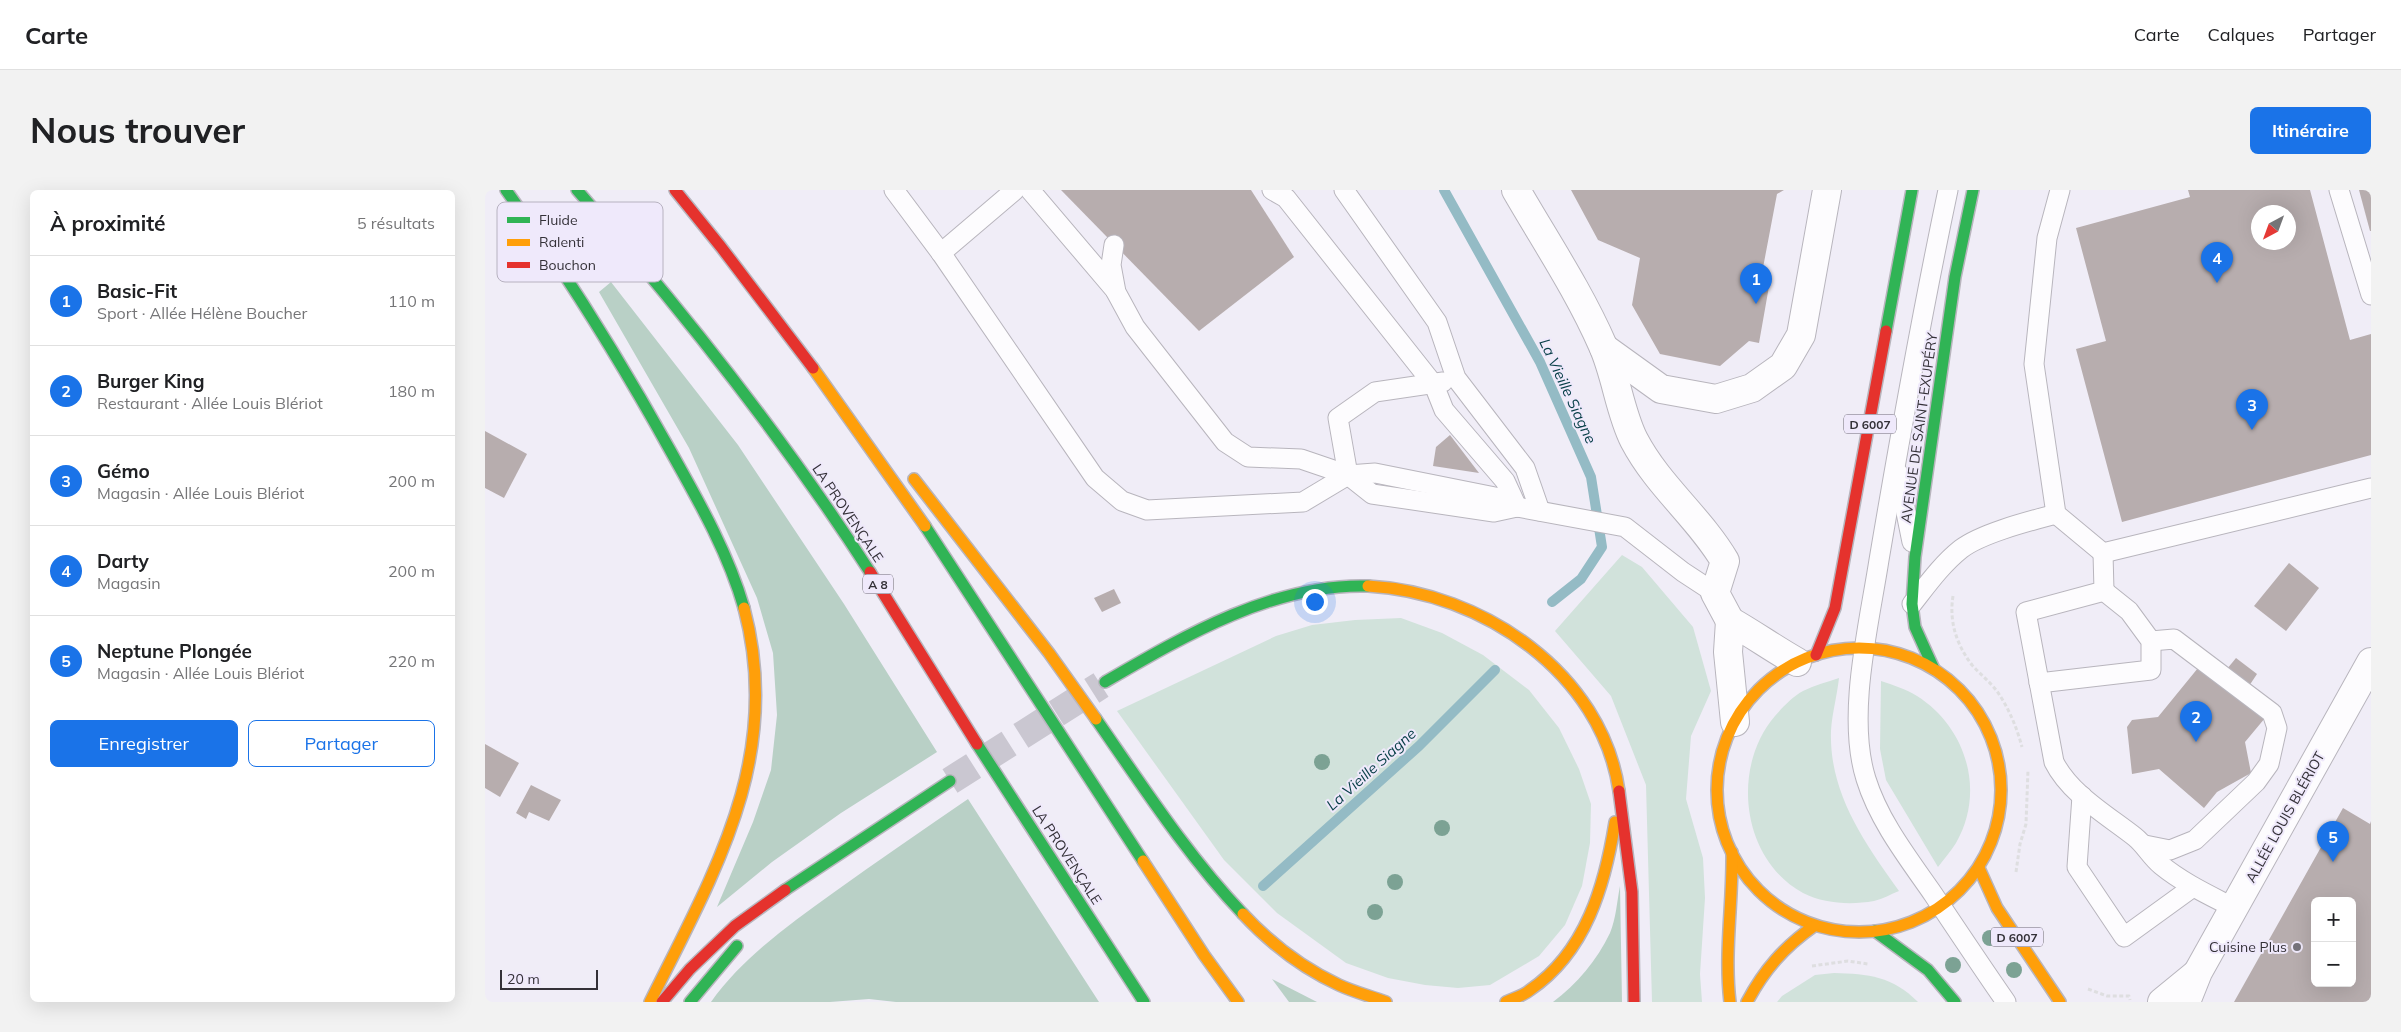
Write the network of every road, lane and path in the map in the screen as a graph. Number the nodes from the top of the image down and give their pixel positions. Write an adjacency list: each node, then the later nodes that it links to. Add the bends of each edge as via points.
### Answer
1 (506, 190): 16 (main road)
2 (577, 190): 17 (main road, LA PROVENÇALE / A 8)
3 (675, 190): 25 (main road)
4 (894, 190): 19 (lane)
5 (1015, 190): 19 (lane)
6 (1030, 190): 22 (lane)
7 (1344, 190): 26 (lane, via 1437,322)
8 (1516, 190): 24 (street, via 1582,302)
9 (1827, 190): 24 (street, via 1801,335 1783,366 1752,388 1716,400 1661,389)
10 (1912, 190): 45 (main road, D 6007, via 1837,598)
11 (1948, 190): 29 (lane, via 1916,341)
12 (1973, 190): 37 (main road, AVENUE DE SAINT-EXUPÉRY, via 1955,277)
13 (2060, 190): 35 (lane, via 2047,238 2034,364)
14 (2339, 190): 23 (lane)
15 (1280, 193): 27 (lane)
16 (514, 202)
17 (588, 202)
18 (1114, 245): 22 (lane, via 1111,265)
19 (941, 253): 31 (lane, via 1095,478 1122,501 1147,510 1303,502)
20 (570, 282): 73 (main road, via 687,479 732,569 748,620 754,654 757,707 741,799 724,848)
21 (655, 282): 76 (main road, LA PROVENÇALE / A 8, via 726,369 811,483 875,578)
22 (1116, 292): 31 (lane, via 1135,327 1225,442 1248,457 1301,459)
23 (2371, 295)
24 (1604, 348): 39 (street, via 1637,445 1650,468 1712,539 1725,561)
25 (803, 353): 28 (main road); 77 (main road, via 943,550 1204,955)
26 (1457, 378): 27 (lane); 34 (lane, via 1525,468)
27 (1433, 385): 31 (lane, via 1375,392 1338,418); 33 (lane, via 1445,410 1505,481)
28 (875, 434)
29 (1896, 460): 37 (lane); 44 (lane)
30 (907, 471): 78 (main road, via 1049,653 1219,889 1260,932 1295,960 1339,985)
31 (1348, 475): 33 (lane, via 1372,494 1494,512)
32 (2371, 488): 36 (lane)
33 (1517, 507): 34 (lane)
34 (1540, 511): 39 (lane, via 1625,527)
35 (2056, 514): 36 (lane); 41 (lane, via 2004,529 1962,548)
36 (2103, 553): 38 (lane)
37 (1915, 557): 41 (main road, AVENUE DE SAINT-EXUPÉRY)
38 (2104, 591): 43 (lane, via 2129,611); 49 (lane, via 2026,612)
39 (1715, 593): 42 (street)
40 (1954, 594): 51 (path, via 1951,608 1959,645 1996,690 2010,715)
41 (1912, 604): 47 (main road, AVENUE DE SAINT-EXUPÉRY, via 1915,627)
42 (1730, 621): 45 (street, via 1768,646); 50 (street, via 1728,652)
43 (2151, 641): 49 (lane, via 2151,670); 56 (lane, via 2175,639 2272,713 2277,728 2269,764 2257,782 2195,840 2170,850)
44 (1866, 646): 45 (main road, via 1836,648); 47 (main road, via 1916,660); 62 (lane, via 1858,707 1859,744 1865,778 1877,809)
45 (1806, 658): 50 (main road, via 1761,687)
46 (2371, 662): 63 (street, ALLÉE LOUIS BLÉRIOT)
47 (1934, 669): 58 (main road, via 1963,694 1984,722 1997,754 2002,789 1997,832)
48 (1105, 682): 54 (main road, via 1212,623 1265,604 1312,591 1354,585 1401,589 1475,612 1510,631 1545,658 1575,691 1595,724 1610,754)
49 (2039, 683): 55 (lane, via 2055,762 2061,775)
50 (1735, 722): 57 (main road, via 1719,764 1718,809)
51 (2023, 751)
52 (2028, 769): 60 (path, via 2026,824 2019,844)
53 (949, 781): 59 (main road)
54 (1619, 793): 79 (main road, via 1600,895 1582,932 1560,964 1530,990); 80 (main road, via 1632,890)
55 (2082, 796): 56 (lane); 61 (lane, via 2077,867 2124,937)
56 (2145, 845): 61 (lane, via 2159,864)
57 (1732, 852): 65 (main road, via 1749,880 1768,900 1793,918); 81 (main road, via 1727,976)
58 (1979, 868): 62 (main road); 72 (main road, D 6007, via 1997,908)
59 (808, 874): 64 (main road); 74 (main road, via 729,931)
60 (2017, 877)
61 (2193, 887): 63 (lane)
62 (1941, 906): 66 (main road, via 1917,920); 84 (lane)
63 (2234, 908): 70 (street, ALLÉE LOUIS BLÉRIOT)
64 (762, 921)
65 (1814, 926): 66 (main road, via 1848,933); 82 (main road, via 1793,940 1768,964)
66 (1875, 931): 83 (main road, via 1928,970)
67 (749, 934): 75 (main road)
68 (1871, 965): 69 (path, via 1848,961)
69 (1810, 966)
70 (2198, 972): 85 (street); 86 (street)
71 (2129, 996): 72 (path)
72 (2067, 997)
73 (650, 1002)
74 (662, 1002)
75 (690, 1002)
76 (1144, 1002)
77 (1238, 1002)
78 (1386, 1002)
79 (1507, 1002)
80 (1634, 1002)
81 (1730, 1002)
82 (1747, 1002)
83 (1955, 1002)
84 (2006, 1002)
85 (2162, 1002)
86 (2186, 1002)

